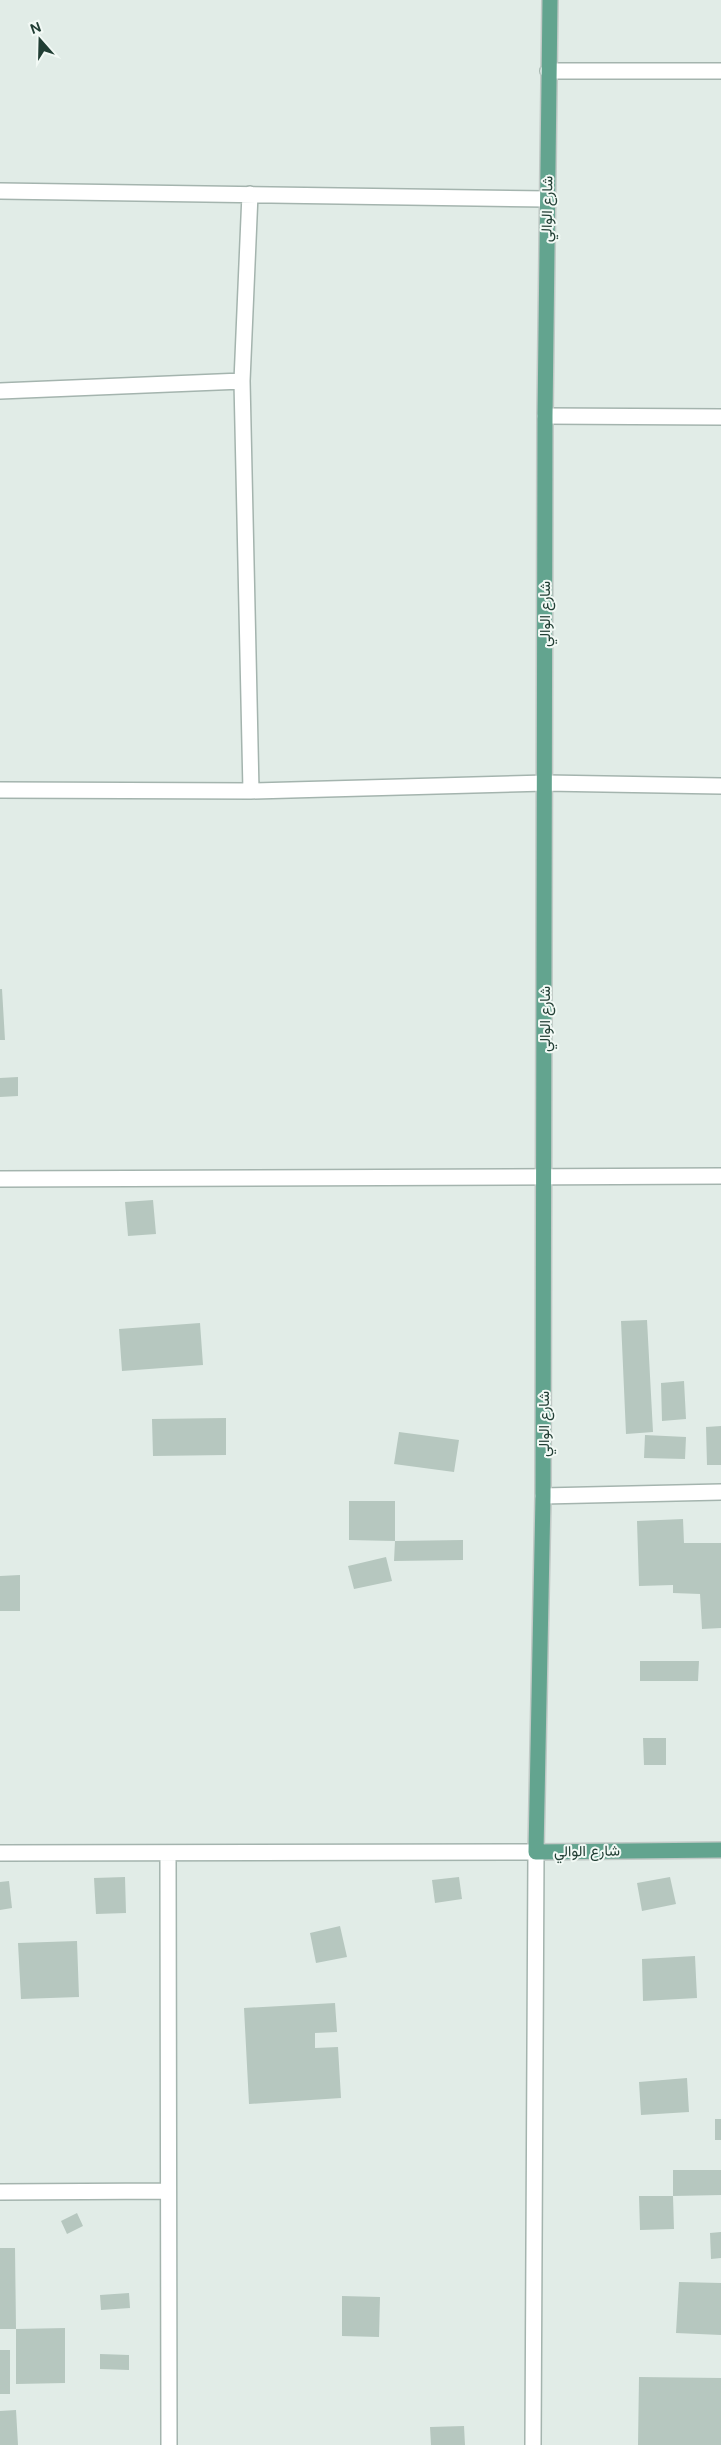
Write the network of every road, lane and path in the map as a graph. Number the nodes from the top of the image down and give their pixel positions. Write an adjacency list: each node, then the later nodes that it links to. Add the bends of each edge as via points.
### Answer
1 (550, 0): 2 (main road, شارع الوالي)
2 (548, 71): 3 (street); 6 (main road, شارع الوالي)
3 (721, 71)
4 (0, 191): 5 (street)
5 (250, 194): 6 (street); 7 (street)
6 (547, 199): 9 (main road, شارع الوالي)
7 (242, 381): 8 (street); 14 (street)
8 (0, 391)
9 (545, 416): 10 (street); 11 (main road, شارع الوالي)
10 (721, 417)
11 (546, 783): 12 (street); 14 (street); 16 (main road, شارع الوالي)
12 (721, 786)
13 (0, 790): 14 (street)
14 (251, 791)
15 (721, 1176): 16 (street)
16 (545, 1178): 17 (street); 19 (main road, شارع الوالي)
17 (0, 1179)
18 (721, 1492): 19 (street)
19 (543, 1496): 21 (main road, شارع الوالي)
20 (721, 1850): 21 (main road, شارع الوالي)
21 (536, 1852): 22 (street); 27 (street)
22 (168, 1853): 23 (street); 24 (street)
23 (0, 1854)
24 (168, 2191): 25 (street); 26 (street)
25 (0, 2192)
26 (169, 2445)
27 (533, 2445)

